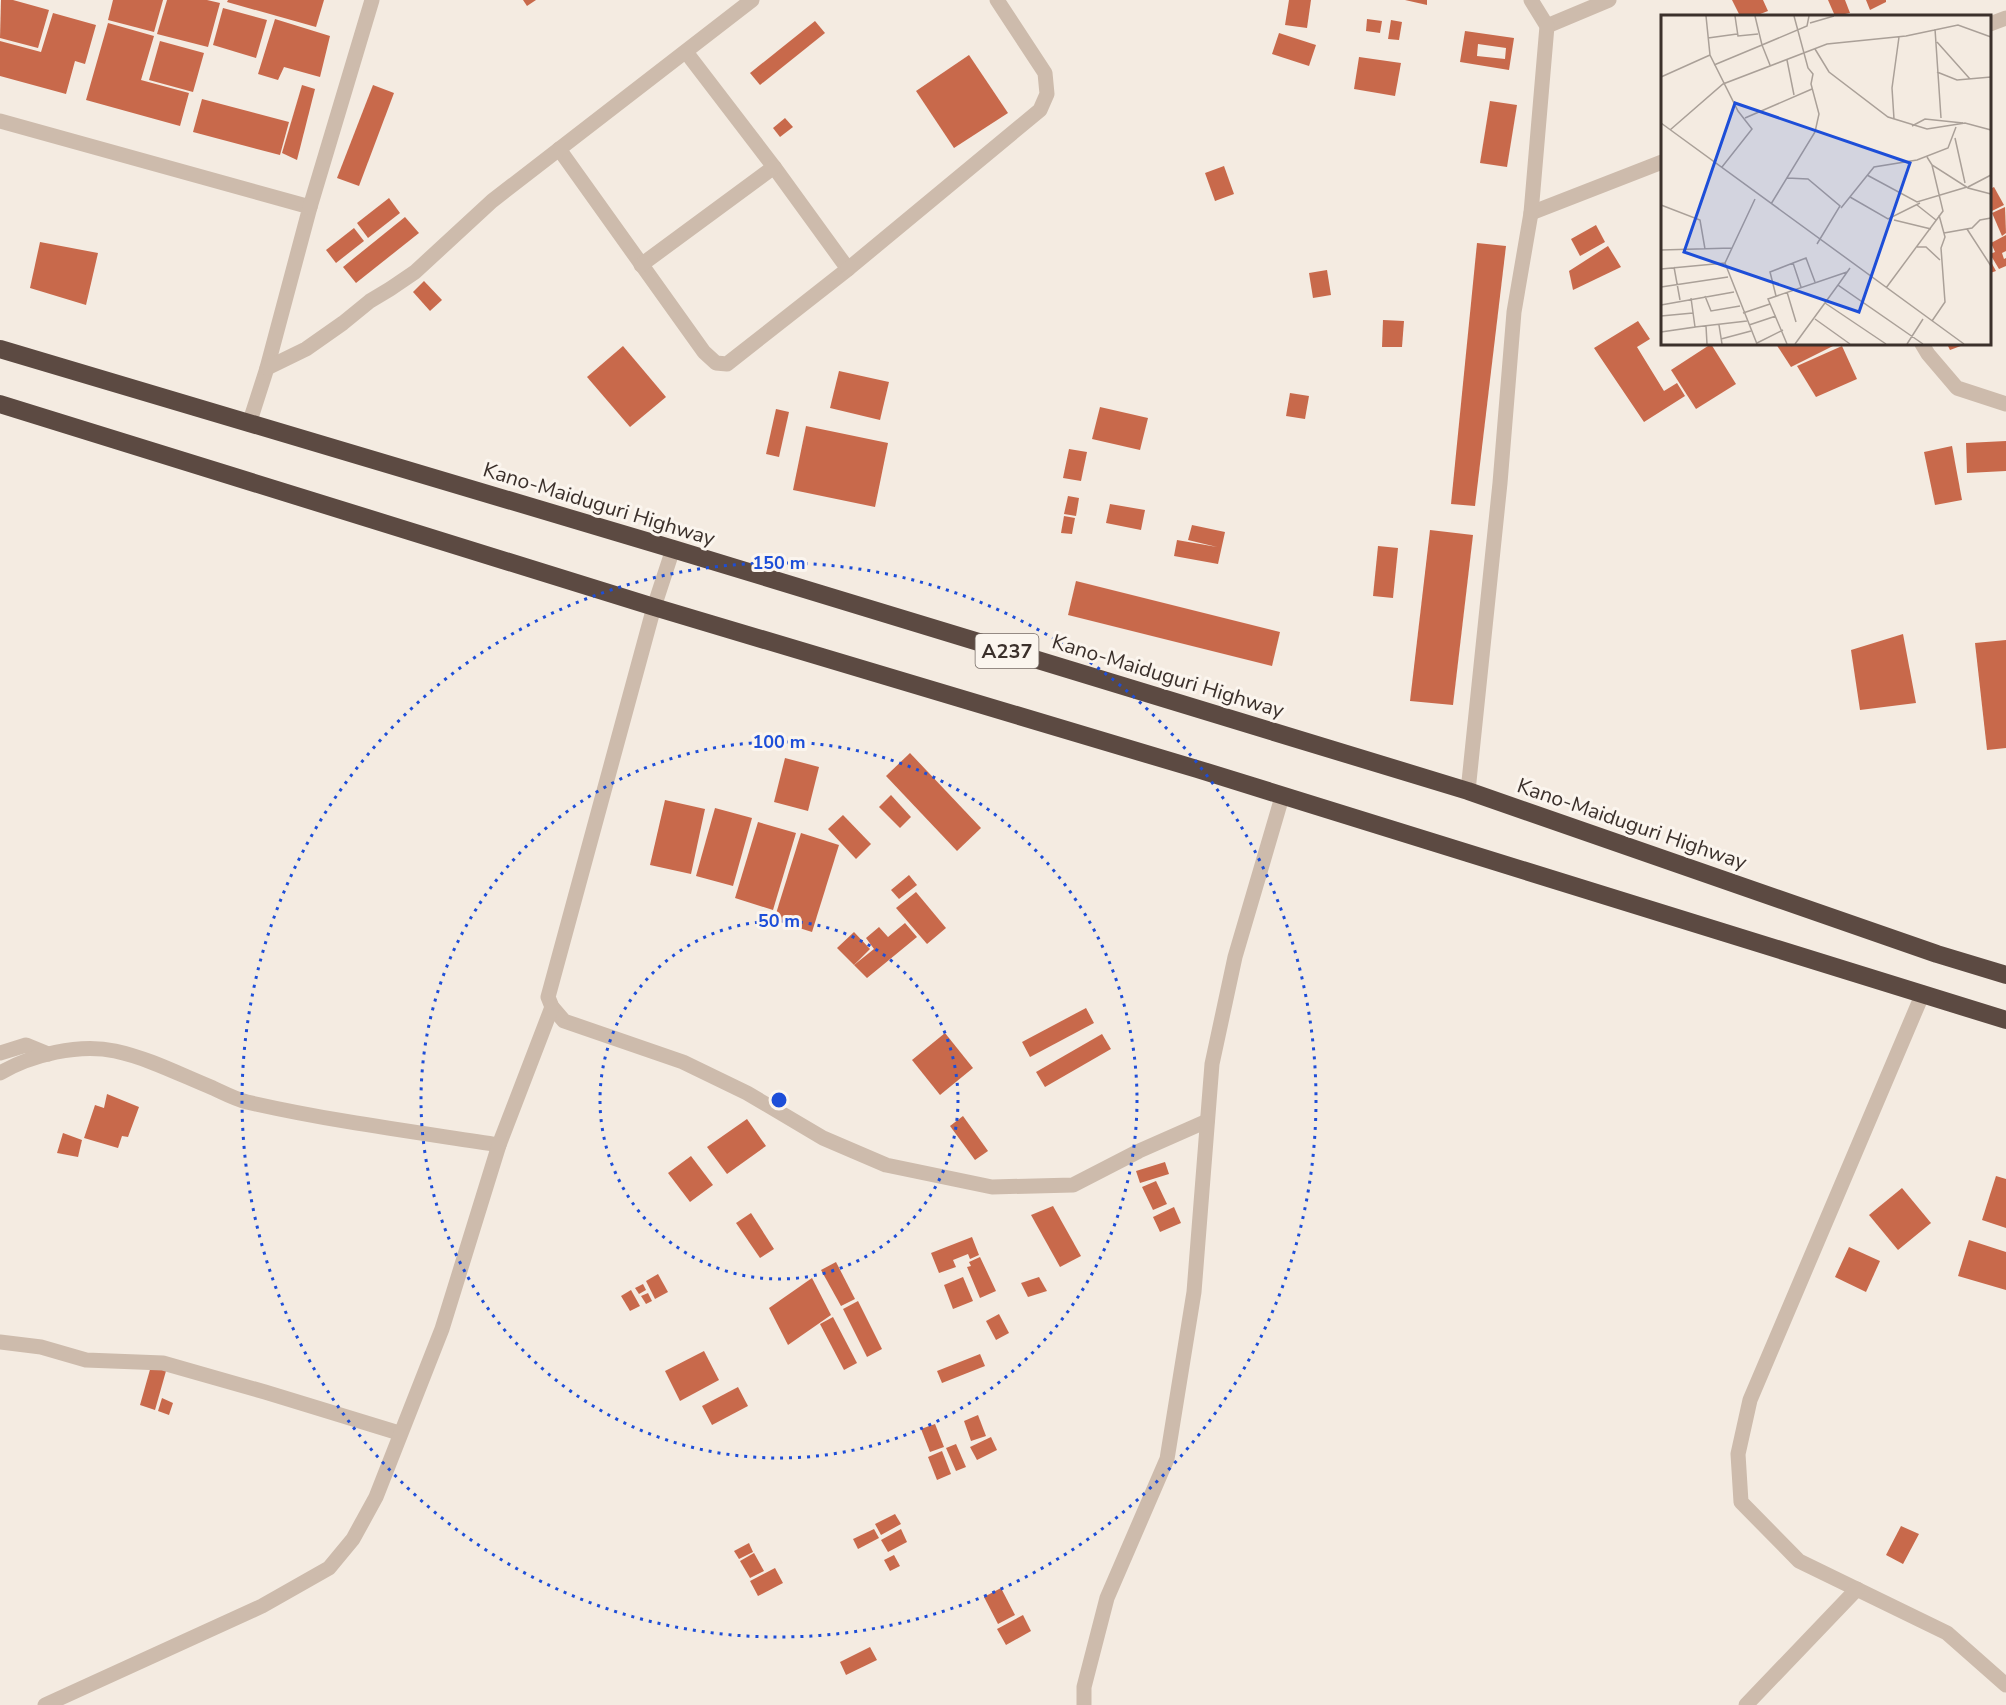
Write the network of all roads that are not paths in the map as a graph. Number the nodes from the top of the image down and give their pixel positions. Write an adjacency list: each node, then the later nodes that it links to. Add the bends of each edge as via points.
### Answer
1 (372, 0): 14 (street)
2 (752, 0): 9 (street)
3 (997, 0): 17 (street, via 1045,73 1047,94 1040,110)
4 (1531, 0): 8 (street)
5 (1609, 0): 8 (street)
6 (2006, 18): 7 (street)
7 (1991, 23)
8 (1547, 26): 15 (street)
9 (686, 52): 11 (street); 13 (street)
10 (0, 121): 14 (street)
11 (559, 149): 16 (street); 20 (street, via 492,201 414,272 306,349)
12 (1661, 162): 15 (street)
13 (774, 166): 16 (street); 17 (street)
14 (309, 207): 20 (street)
15 (1531, 213): 26 (street, via 1514,312)
16 (641, 265): 17 (street, via 704,352 716,363 727,364)
17 (848, 269)
18 (1923, 345): 22 (street, via 1957,388)
19 (0, 349): 23 (highway, Kano-Maiduguri Highway / A237)
20 (267, 369): 23 (street)
21 (0, 404): 25 (highway)
22 (2006, 404)
23 (249, 424): 24 (highway, Kano-Maiduguri Highway / A237)
24 (673, 549): 25 (street); 26 (highway, Kano-Maiduguri Highway / A237)
25 (654, 607): 27 (highway); 30 (street, via 548,997)
26 (1468, 791): 28 (highway, Kano-Maiduguri Highway / A237)
27 (1282, 796): 29 (highway); 35 (street, via 1235,957 1212,1064)
28 (2006, 975)
29 (1923, 993): 31 (highway); 39 (street, via 1750,1400 1738,1454 1741,1502 1799,1561)
30 (552, 1007): 35 (street, via 564,1021 683,1062 747,1093 822,1138 886,1165 992,1186 1073,1185); 36 (street)
31 (2006, 1020)
32 (0, 1053): 33 (street, via 26,1045)
33 (48, 1054): 34 (street, via 27,1059); 36 (street, via 82,1049 114,1051 244,1101)
34 (0, 1073)
35 (1207, 1121): 42 (street, via 1194,1292 1167,1459 1107,1598 1084,1687)
36 (499, 1145): 38 (street, via 442,1329)
37 (0, 1342): 38 (street, via 41,1347 87,1360 163,1363)
38 (399, 1433): 41 (street, via 376,1497 353,1539 329,1568 262,1606)
39 (1857, 1589): 40 (street, via 1947,1633); 43 (street)
40 (2006, 1685)
41 (45, 1705)
42 (1084, 1705)
43 (1746, 1705)

